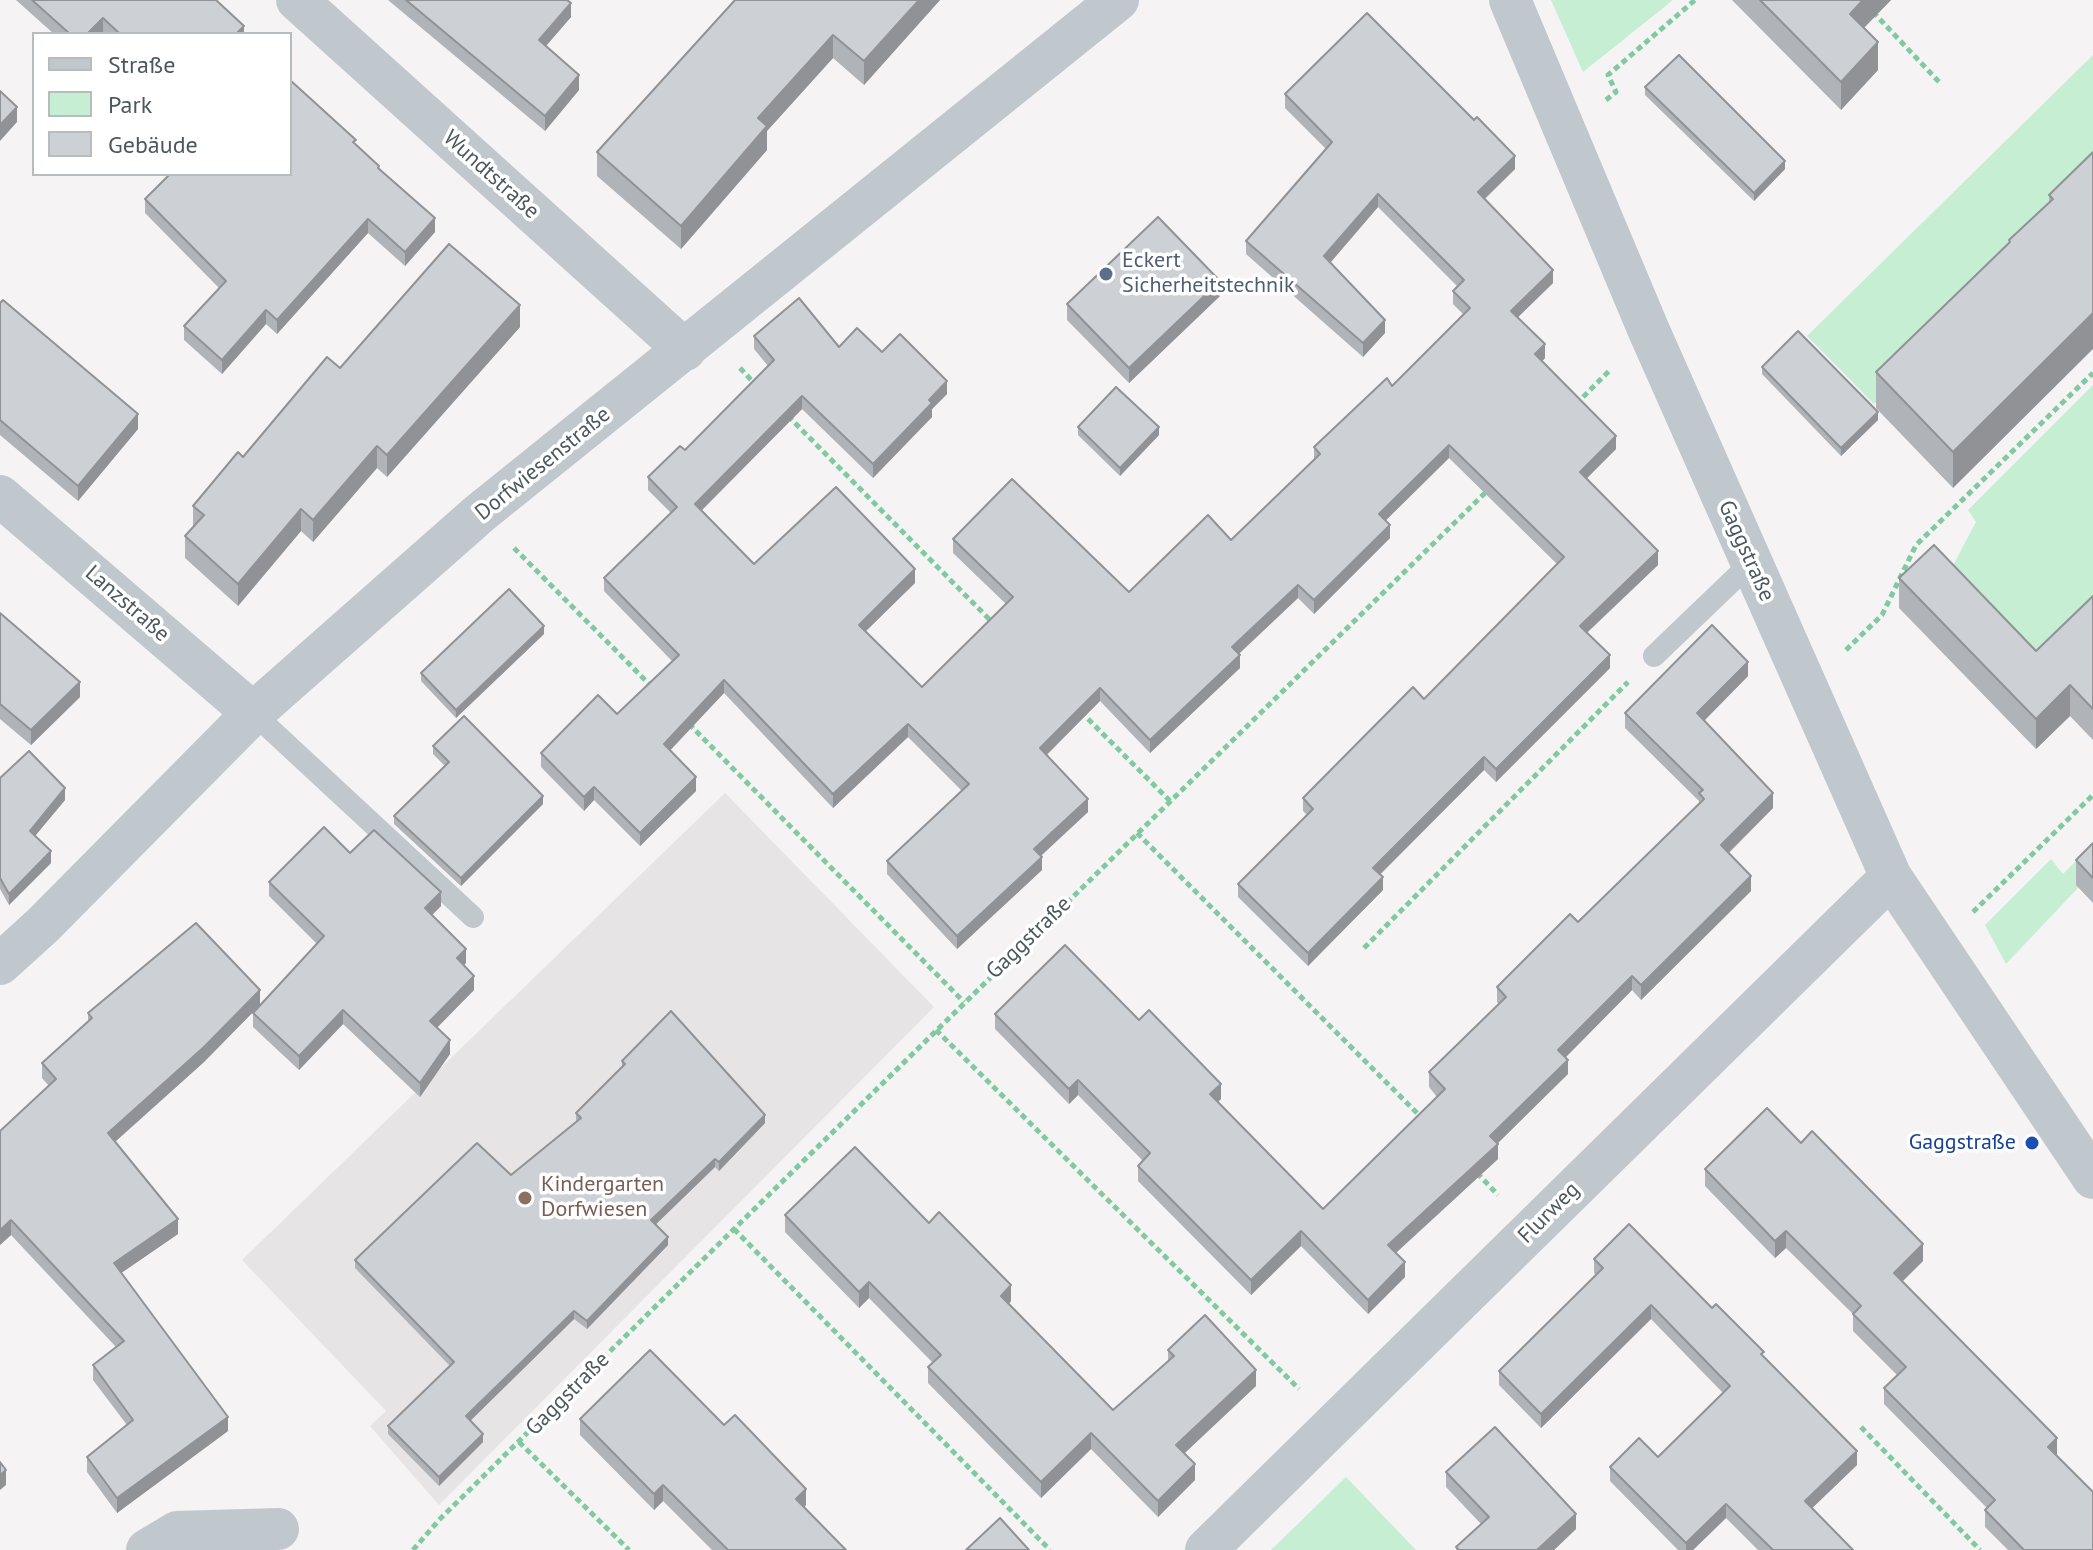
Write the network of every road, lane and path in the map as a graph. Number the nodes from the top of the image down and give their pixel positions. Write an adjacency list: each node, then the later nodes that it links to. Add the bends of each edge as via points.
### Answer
1 (297, 0): 9 (street, Wundtstraße)
2 (1118, 0): 9 (street, Dorfwiesenstraße)
3 (1510, 0): 7 (street, Gaggstraße)
4 (1695, 0): 7 (path, via 1608,75 1616,92)
5 (1869, 8): 6 (path)
6 (1941, 84)
7 (1566, 133): 8 (street, Gaggstraße)
8 (1649, 331): 12 (path); 17 (street, Gaggstraße)
9 (695, 341): 11 (path); 16 (street, Dorfwiesenstraße)
10 (2093, 373): 20 (path, via 1916,545 1882,615)
11 (761, 389)
12 (1569, 410)
13 (783, 411): 18 (path)
14 (1489, 488): 26 (path, Gaggstraße)
15 (0, 496): 23 (street, Lanzstraße)
16 (480, 513): 21 (path); 23 (street, Dorfwiesenstraße)
17 (1752, 562): 19 (lane); 20 (street, Gaggstraße)
18 (993, 623)
19 (1654, 656): 31 (path)
20 (1806, 686): 28 (street, Gaggstraße)
21 (660, 695)
22 (1070, 701): 26 (path)
23 (253, 713): 29 (lane); 32 (street, Dorfwiesenstraße)
24 (683, 718): 33 (path)
25 (2093, 795): 30 (path)
26 (1170, 801): 27 (path, Gaggstraße)
27 (1137, 833): 33 (path, Gaggstraße); 35 (path)
28 (1891, 877): 30 (street, Gaggstraße); 39 (street, Flurweg)
29 (473, 917)
30 (1937, 946): 37 (street, Gaggstraße)
31 (1364, 948)
32 (0, 964)
33 (964, 1002): 34 (path, Gaggstraße)
34 (936, 1030): 38 (path, Gaggstraße); 40 (path)
35 (1429, 1126)
36 (1474, 1170): 39 (path)
37 (2093, 1178)
38 (734, 1229): 42 (path, Gaggstraße); 47 (path)
39 (1533, 1229): 40 (street, Flurweg)
40 (1334, 1424): 48 (street, Flurweg)
41 (1861, 1427): 49 (path)
42 (519, 1442): 45 (path, Gaggstraße); 46 (path)
43 (278, 1529): 44 (street, via 177,1532)
44 (147, 1550)
45 (413, 1550)
46 (629, 1550)
47 (1050, 1550)
48 (1206, 1550)
49 (1980, 1550)

